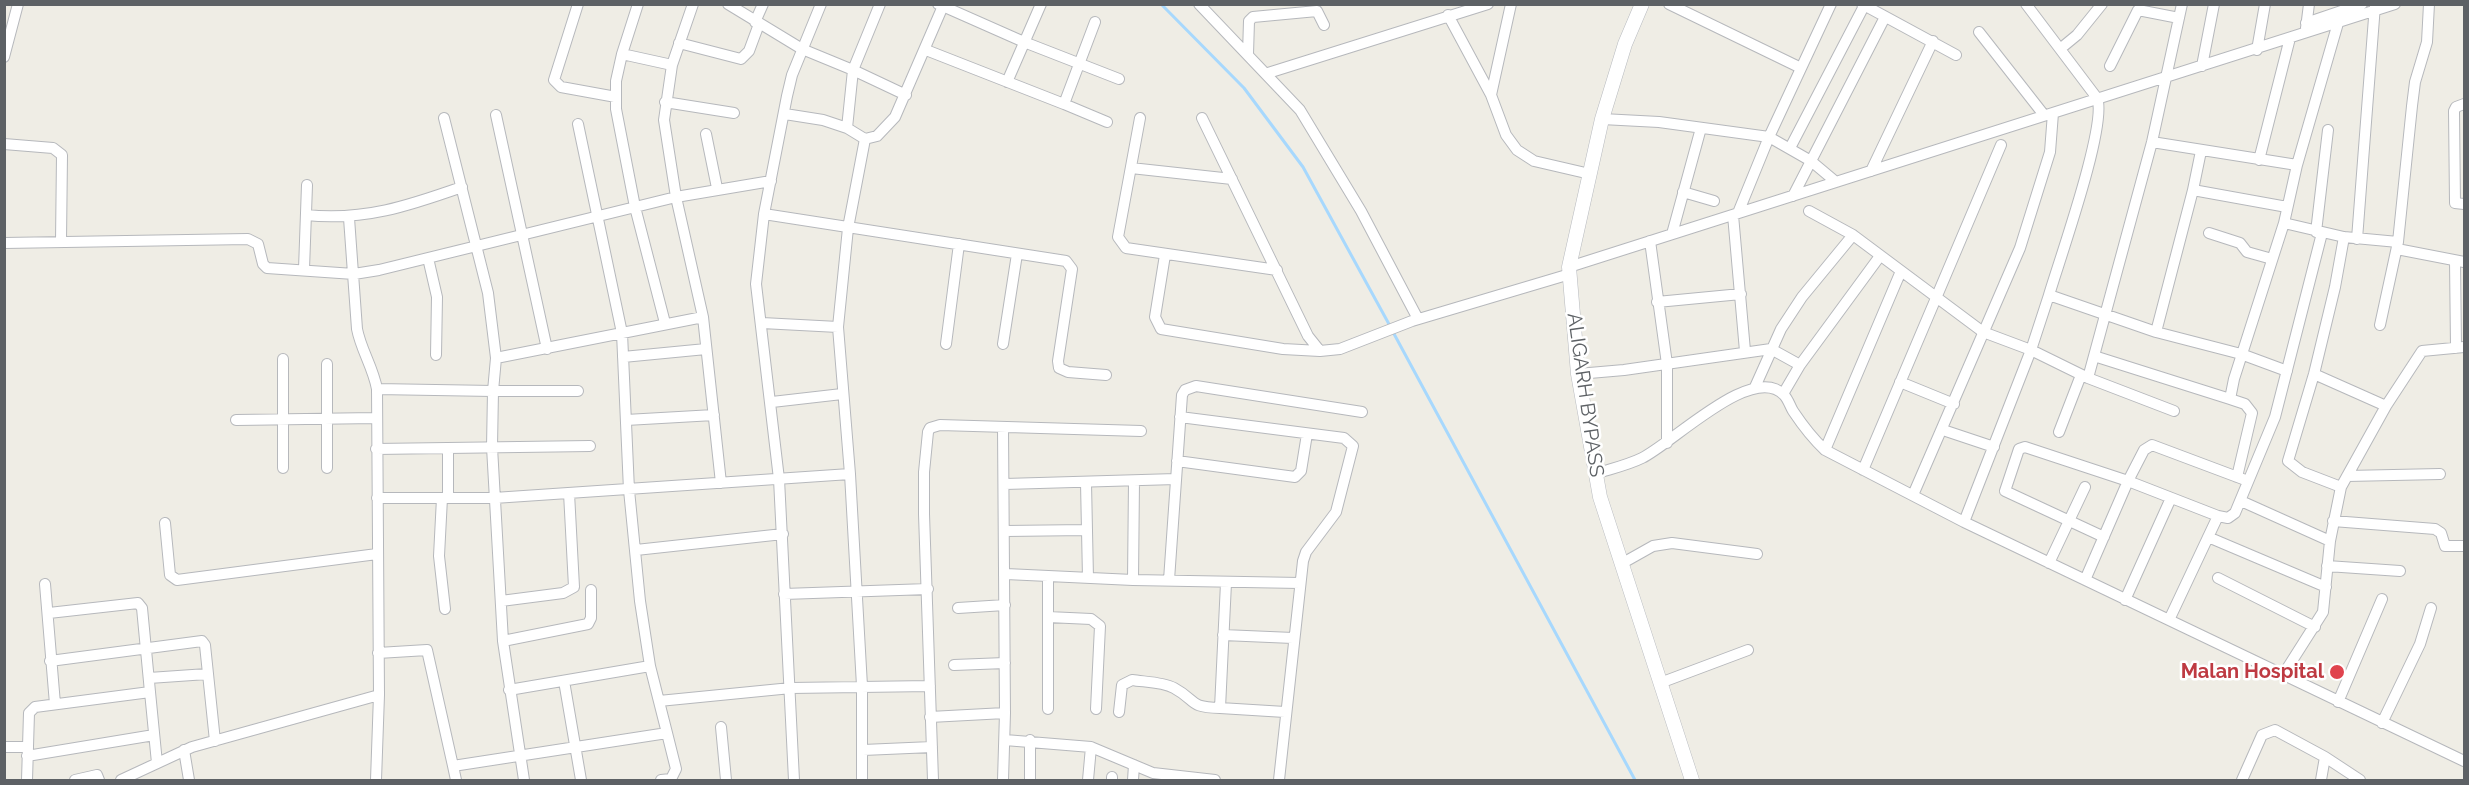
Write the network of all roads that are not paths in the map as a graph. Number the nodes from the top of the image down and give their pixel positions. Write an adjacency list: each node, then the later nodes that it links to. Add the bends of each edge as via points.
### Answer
1 (18, 4): 48 (street)
2 (578, 4): 61 (street, via 554,80 561,87)
3 (693, 4): 40 (street)
4 (728, 4): 32 (street)
5 (763, 4): 32 (street)
6 (821, 4): 41 (street)
7 (880, 4): 54 (street)
8 (1041, 4): 39 (street)
9 (1200, 4): 46 (street)
10 (1488, 4): 28 (street)
11 (1511, 4): 60 (street)
12 (1642, 4): 72 (main road, ALIGARH BYPASS)
13 (1670, 4): 53 (street)
14 (1831, 4): 53 (street)
15 (2026, 4): 42 (street)
16 (2102, 4): 42 (street)
17 (2182, 4): 30 (street)
18 (2214, 4): 52 (street)
19 (2265, 4): 44 (street)
20 (2309, 4): 35 (street)
21 (2362, 4): 35 (street)
22 (2395, 4): 27 (street)
23 (2429, 4): 127 (street, via 2427,42 2415,82)
24 (637, 5): 45 (street)
25 (940, 5): 39 (street); 43 (street)
26 (1863, 5): 29 (street); 85 (street)
27 (2374, 8): 33 (street); 121 (street)
28 (1448, 15): 55 (street); 60 (street)
29 (1885, 17): 38 (street); 88 (street)
30 (2179, 18): 51 (street, via 2138,10); 56 (street)
31 (1095, 22): 50 (street)
32 (757, 23): 40 (street, via 748,51 741,59); 41 (street)
33 (2338, 23): 35 (street); 89 (street)
34 (1324, 25): 46 (street, via 1317,11 1253,17 1249,21)
35 (2306, 29): 37 (street)
36 (1979, 33): 73 (street)
37 (2290, 38): 44 (street); 87 (street)
38 (1933, 41): 47 (street); 91 (street)
39 (1024, 42): 50 (street); 58 (street)
40 (679, 43): 49 (street)
41 (802, 49): 54 (street); 67 (street, via 792,75)
42 (2060, 49): 64 (street)
43 (926, 50): 58 (street); 59 (street)
44 (2257, 50): 52 (street)
45 (622, 54): 49 (street); 61 (street)
46 (1248, 54): 55 (street)
47 (1956, 55)
48 (4, 57)
49 (672, 65): 62 (street)
50 (1078, 65): 57 (street); 63 (street)
51 (2110, 66)
52 (2202, 66): 56 (street)
53 (1801, 68): 80 (street)
54 (853, 70): 59 (street); 76 (street)
55 (1268, 74): 145 (street, via 1320,140)
56 (2167, 78): 64 (street); 82 (street)
57 (1119, 79)
58 (1007, 82): 63 (street)
59 (906, 95): 81 (street, via 888,127)
60 (1491, 95): 92 (street, via 1506,135 1517,150 1534,160)
61 (616, 97): 105 (street)
62 (665, 102): 66 (street); 102 (street, via 666,138)
63 (1064, 104): 74 (street)
64 (2099, 104): 73 (street); 140 (street, via 2092,148)
65 (2464, 104): 104 (street, via 2454,111 2455,202)
66 (734, 113)
67 (785, 114): 76 (street); 94 (street)
68 (496, 115): 119 (street)
69 (444, 118): 97 (street)
70 (1140, 118): 90 (street)
71 (1202, 118): 93 (street)
72 (1602, 118): 77 (street); 92 (main road, ALIGARH BYPASS)
73 (2051, 118): 91 (street); 150 (street, via 2050,152 2038,196)
74 (1107, 122)
75 (579, 124): 112 (street)
76 (847, 128): 81 (street)
77 (1701, 128): 80 (street); 100 (street)
78 (2328, 130): 115 (street)
79 (706, 134): 98 (street)
80 (1769, 137): 85 (street); 109 (street)
81 (865, 140): 114 (street)
82 (2152, 142): 86 (street); 143 (street)
83 (4, 144): 122 (street, via 53,148 62,155)
84 (2001, 145): 141 (street)
85 (1790, 148): 88 (street)
86 (2201, 151): 87 (street); 99 (street)
87 (2259, 160): 89 (street)
88 (1811, 161): 95 (street); 101 (street)
89 (2297, 165): 106 (street)
90 (1131, 168): 93 (street); 129 (street, via 1120,243 1126,248)
91 (1871, 171): 95 (street)
92 (1590, 174): 136 (main road, ALIGARH BYPASS)
93 (1232, 179): 135 (street)
94 (771, 181): 98 (street); 108 (street)
95 (1836, 182): 101 (street)
96 (307, 185): 110 (street)
97 (462, 188): 111 (street, via 407,206); 126 (street)
98 (717, 188): 102 (street)
99 (2193, 190): 106 (street); 151 (street)
100 (1683, 192): 103 (street); 117 (street)
101 (1793, 196): 109 (street)
102 (676, 197): 105 (street); 144 (street)
103 (1714, 201)
104 (2464, 204)
105 (635, 207): 112 (street); 146 (street)
106 (2287, 207): 113 (street)
107 (1809, 211): 118 (street)
108 (764, 214): 114 (street); 147 (street, via 756,284)
109 (1735, 214): 117 (street); 139 (street)
110 (306, 215): 111 (street); 134 (street)
111 (349, 218): 138 (street)
112 (596, 218): 119 (street); 152 (street)
113 (2284, 223): 115 (street); 132 (street)
114 (848, 228): 125 (street); 149 (street)
115 (2319, 232): 120 (street); 171 (street)
116 (2209, 233): 132 (street, via 2240,243 2247,252)
117 (1672, 234): 123 (street)
118 (1853, 235): 130 (street); 158 (street, via 1802,297)
119 (522, 237): 126 (street); 156 (street)
120 (2344, 237): 121 (street); 173 (street)
121 (2358, 239): 127 (street)
122 (61, 241): 124 (street); 134 (street, via 248,239 258,244 267,268)
123 (1650, 241): 136 (street); 142 (street)
124 (4, 243)
125 (959, 244): 128 (street); 153 (street)
126 (476, 246): 131 (street); 166 (street, via 488,293)
127 (2398, 246): 133 (street); 148 (street)
128 (1017, 254): 154 (street); 174 (street, via 1071,264 1059,368)
129 (1165, 255): 135 (street); 160 (street, via 1155,317 1161,329 1283,349)
130 (1880, 256): 137 (street); 170 (street)
131 (428, 258): 138 (street); 163 (street, via 437,297)
132 (2272, 259): 162 (street)
133 (2460, 261): 155 (street)
134 (304, 269): 138 (street)
135 (1278, 270): 160 (street, via 1308,336)
136 (1570, 271): 145 (street); 172 (main road, ALIGARH BYPASS)
137 (1901, 271): 141 (street); 207 (street)
138 (354, 274): 178 (street, via 359,342 374,373)
139 (1741, 294): 142 (street); 161 (street)
140 (2049, 295): 143 (street); 159 (street)
141 (1936, 296): 150 (street); 176 (street)
142 (1657, 302): 168 (street)
143 (2104, 315): 151 (street); 164 (street)
144 (703, 317): 146 (street); 157 (street)
145 (1415, 320): 160 (street, via 1340,349)
146 (665, 323): 152 (street)
147 (762, 323): 149 (street); 184 (street)
148 (2380, 325)
149 (838, 327): 181 (street)
150 (1983, 332): 159 (street); 185 (street)
151 (2156, 332): 162 (street)
152 (622, 333): 156 (street); 165 (street)
153 (946, 344)
154 (1003, 344)
155 (2460, 347): 186 (street, via 2422,351)
156 (547, 349): 166 (street)
157 (706, 349): 165 (street); 189 (street)
158 (1771, 349): 161 (street); 170 (street); 177 (street)
159 (2031, 350): 175 (street); 204 (street)
160 (1320, 351)
161 (1745, 351): 168 (street)
162 (2241, 354): 171 (street); 183 (street)
163 (436, 355)
164 (2094, 356): 175 (street); 183 (street)
165 (623, 357): 195 (street)
166 (496, 358): 179 (street)
167 (283, 359): 193 (street)
168 (1667, 363): 172 (street); 201 (street)
169 (327, 364): 191 (street)
170 (1800, 365): 182 (street)
171 (2287, 371): 221 (street, via 2276,417)
172 (1578, 374): 213 (main road, ALIGARH BYPASS)
173 (2314, 374): 186 (street); 226 (street, via 2288,461 2302,472)
174 (1106, 375)
175 (2084, 376): 187 (street); 199 (street)
176 (1900, 382): 185 (street); 211 (street)
177 (1755, 387): 182 (street); 201 (street, via 1735,394)
178 (376, 389): 179 (street); 192 (street)
179 (493, 391): 180 (street); 203 (street)
180 (578, 392)
181 (842, 394): 184 (street); 212 (street)
182 (1784, 394): 207 (street, via 1812,439)
183 (2230, 399): 216 (street, via 2245,404 2252,413)
184 (772, 402): 217 (street)
185 (1954, 404): 197 (street)
186 (2386, 406): 215 (street)
187 (2174, 411)
188 (1362, 412): 190 (street, via 1190,386 1182,395)
189 (714, 415): 195 (street); 222 (street)
190 (1180, 417): 200 (street); 208 (street)
191 (327, 418): 192 (street); 193 (street); 210 (street)
192 (376, 418): 206 (street)
193 (283, 419): 194 (street); 209 (street)
194 (236, 420)
195 (626, 420): 227 (street)
196 (1003, 428): 198 (street); 224 (street); 265 (street, via 940,425 928,432 924,472)
197 (1943, 430): 204 (street); 229 (street)
198 (1141, 431)
199 (2059, 432)
200 (1307, 434): 208 (street, via 1301,471 1295,477); 262 (street, via 1344,438 1353,451 1336,512 1306,552)
201 (1667, 443): 213 (street, via 1641,458)
202 (590, 446): 203 (street)
203 (492, 447): 205 (street); 232 (street)
204 (1994, 447): 237 (street)
205 (448, 448): 206 (street); 231 (street)
206 (376, 449): 230 (street)
207 (1825, 450): 211 (street)
208 (1177, 461): 218 (street)
209 (283, 468)
210 (327, 468)
211 (1863, 470): 229 (street)
212 (850, 474): 217 (street); 267 (street)
213 (1595, 474): 251 (main road, ALIGARH BYPASS)
214 (2440, 474): 215 (street)
215 (2347, 476): 226 (street)
216 (2236, 477): 220 (street, via 2152,445 2144,450); 221 (street)
217 (779, 479): 222 (street); 242 (street)
218 (1176, 480): 219 (street); 259 (street)
219 (1134, 481): 223 (street); 258 (street)
220 (2128, 481): 233 (street); 238 (street, via 2025,447 2019,449 2005,491); 243 (street)
221 (2248, 481): 234 (street)
222 (720, 483): 227 (street)
223 (1086, 483): 224 (street); 240 (street)
224 (1005, 484): 241 (street)
225 (2085, 487): 238 (street)
226 (2341, 487): 236 (street)
227 (629, 490): 228 (street); 247 (street)
228 (569, 493): 232 (street); 271 (street, via 574,587 563,593)
229 (1913, 495): 237 (street)
230 (377, 498): 231 (street); 248 (street)
231 (445, 498): 232 (street); 275 (street, via 439,556)
232 (494, 498): 271 (street)
233 (2171, 498): 235 (street); 270 (street)
234 (2241, 501): 235 (street, via 2232,516); 245 (street)
235 (2218, 516): 244 (street)
236 (2333, 521): 245 (street); 246 (street, via 2435,529 2441,533 2445,546)
237 (1964, 522): 250 (street)
238 (2068, 522): 243 (street); 250 (street)
239 (165, 523): 248 (street, via 170,575 177,580)
240 (1087, 530): 241 (street); 256 (street)
241 (1005, 531): 254 (street)
242 (783, 534): 247 (street); 268 (street)
243 (2104, 537): 260 (street)
244 (2208, 537): 264 (street); 278 (street)
245 (2330, 541): 252 (street)
246 (2464, 546)
247 (636, 550): 289 (street)
248 (377, 554): 285 (street)
249 (1757, 554): 251 (street, via 1672,543 1653,546)
250 (2049, 563): 260 (street)
251 (1621, 564): 294 (main road, ALIGARH BYPASS)
252 (2327, 566): 253 (street); 264 (street)
253 (2400, 571)
254 (1006, 574): 255 (street); 272 (street)
255 (1048, 577): 256 (street); 277 (street)
256 (1088, 578): 258 (street)
257 (2218, 578): 279 (street)
258 (1133, 580): 259 (street)
259 (1169, 580): 261 (street)
260 (2085, 580): 270 (street)
261 (1226, 583): 262 (street); 280 (street)
262 (1300, 583): 281 (street)
263 (45, 584): 276 (street)
264 (2326, 587): 279 (street, via 2323,612)
265 (928, 589): 267 (street); 296 (street)
266 (591, 590): 282 (street, via 588,624)
267 (858, 590): 268 (street); 295 (street)
268 (784, 594): 297 (street)
269 (2382, 599): 302 (street)
270 (2126, 600): 278 (street)
271 (501, 601): 282 (street)
272 (1005, 605): 273 (street); 287 (street)
273 (958, 608)
274 (2431, 608): 311 (street, via 2420,644)
275 (445, 609)
276 (49, 613): 283 (street, via 138,603 142,608); 286 (street)
277 (1048, 617): 305 (street); 306 (street, via 1091,619 1100,626)
278 (2169, 621): 291 (street)
279 (2315, 627): 291 (street)
280 (1223, 635): 281 (street); 304 (street)
281 (1293, 638): 308 (street)
282 (503, 641): 298 (street)
283 (145, 646): 286 (street); 290 (street, via 202,641); 292 (street)
284 (1748, 650): 294 (street)
285 (378, 653): 300 (street); 330 (street, via 427,650)
286 (50, 661): 303 (street)
287 (1005, 663): 288 (street); 309 (street)
288 (954, 665)
289 (650, 666): 293 (street); 301 (street)
290 (207, 674): 292 (street); 316 (street)
291 (2283, 675): 302 (street)
292 (149, 678): 299 (street)
293 (564, 681): 298 (street); 318 (street)
294 (1660, 683): 351 (main road, ALIGARH BYPASS)
295 (862, 686): 296 (street); 297 (street); 323 (street)
296 (930, 686): 310 (street)
297 (791, 688): 301 (street); 342 (street)
298 (509, 690): 325 (street)
299 (150, 692): 303 (street); 314 (street)
300 (379, 695): 316 (street); 336 (street)
301 (659, 701): 313 (street)
302 (2338, 702): 311 (street)
303 (55, 704): 324 (street, via 30,710)
304 (1220, 708): 307 (street, via 1190,703 1174,688 1132,680 1122,685); 308 (street)
305 (1048, 709)
306 (1096, 709)
307 (1119, 712)
308 (1285, 712): 350 (street)
309 (1005, 713): 310 (street); 315 (street)
310 (930, 717): 320 (street)
311 (2382, 723): 327 (street)
312 (721, 727): 341 (street)
313 (667, 733): 318 (street); 340 (street, via 676,769 670,779)
314 (154, 735): 324 (street); 328 (street)
315 (1005, 740): 317 (street); 345 (street)
316 (215, 741): 322 (street)
317 (1030, 741): 321 (street); 346 (street)
318 (574, 746): 325 (street); 339 (street)
319 (4, 747): 324 (street)
320 (932, 747): 323 (street); 344 (street)
321 (1091, 747): 329 (street); 347 (street)
322 (184, 750): 328 (street); 335 (street)
323 (863, 750): 343 (street)
324 (27, 751): 331 (street)
325 (520, 756): 330 (street); 338 (street)
326 (2325, 757): 352 (street, via 2275,730 2267,731); 353 (street); 354 (street)
327 (2464, 761)
328 (157, 763): 334 (street)
329 (1134, 765): 348 (street); 349 (street, via 1176,778)
330 (453, 766): 337 (street)
331 (27, 780)
332 (75, 780): 333 (street, via 92,774)
333 (99, 780)
334 (121, 780)
335 (189, 780)
336 (376, 780)
337 (456, 780)
338 (524, 780)
339 (580, 780)
340 (661, 780)
341 (726, 780)
342 (794, 780)
343 (862, 780)
344 (933, 780)
345 (1003, 780)
346 (1030, 780)
347 (1088, 780)
348 (1133, 780)
349 (1215, 780)
350 (1279, 780)
351 (1692, 780)
352 (2242, 780)
353 (2321, 780)
354 (2360, 780)

